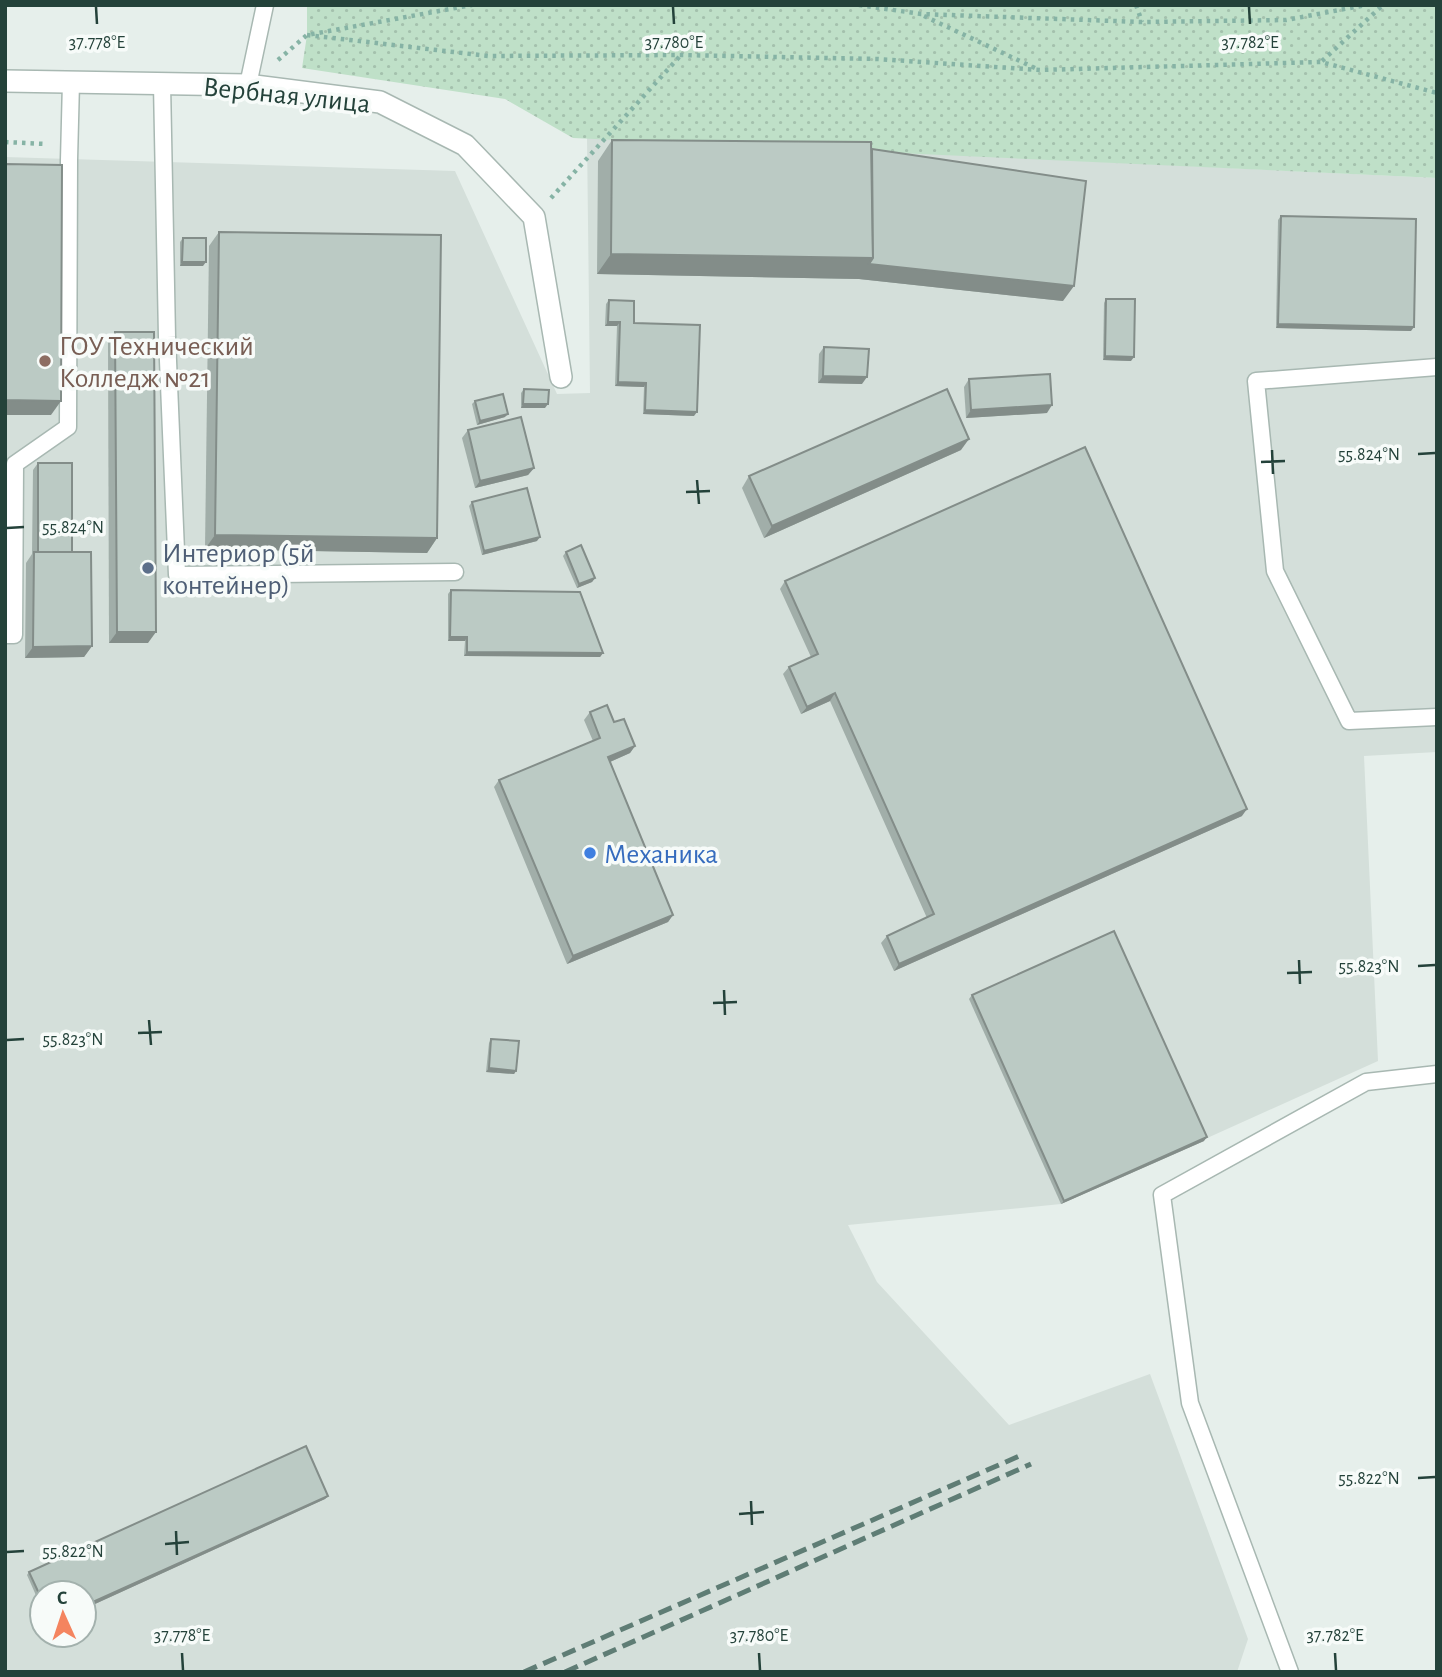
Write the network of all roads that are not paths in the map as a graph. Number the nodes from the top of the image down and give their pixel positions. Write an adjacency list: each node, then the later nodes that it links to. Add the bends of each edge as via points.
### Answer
1 (265, 5): 5 (lane)
2 (5, 81): 3 (street, Вербная улица)
3 (71, 82): 4 (street, Вербная улица); 9 (lane, via 68,427 15,464 15,635)
4 (162, 84): 5 (street, Вербная улица); 8 (lane, via 177,575)
5 (248, 85): 7 (street, Вербная улица, via 380,102 465,145 534,217)
6 (1437, 366): 10 (lane, via 1256,381 1275,571 1349,721)
7 (561, 377)
8 (455, 572)
9 (5, 635)
10 (1437, 718)
11 (1437, 1074): 12 (lane, via 1366,1082 1163,1195 1189,1403)
12 (1290, 1672)

